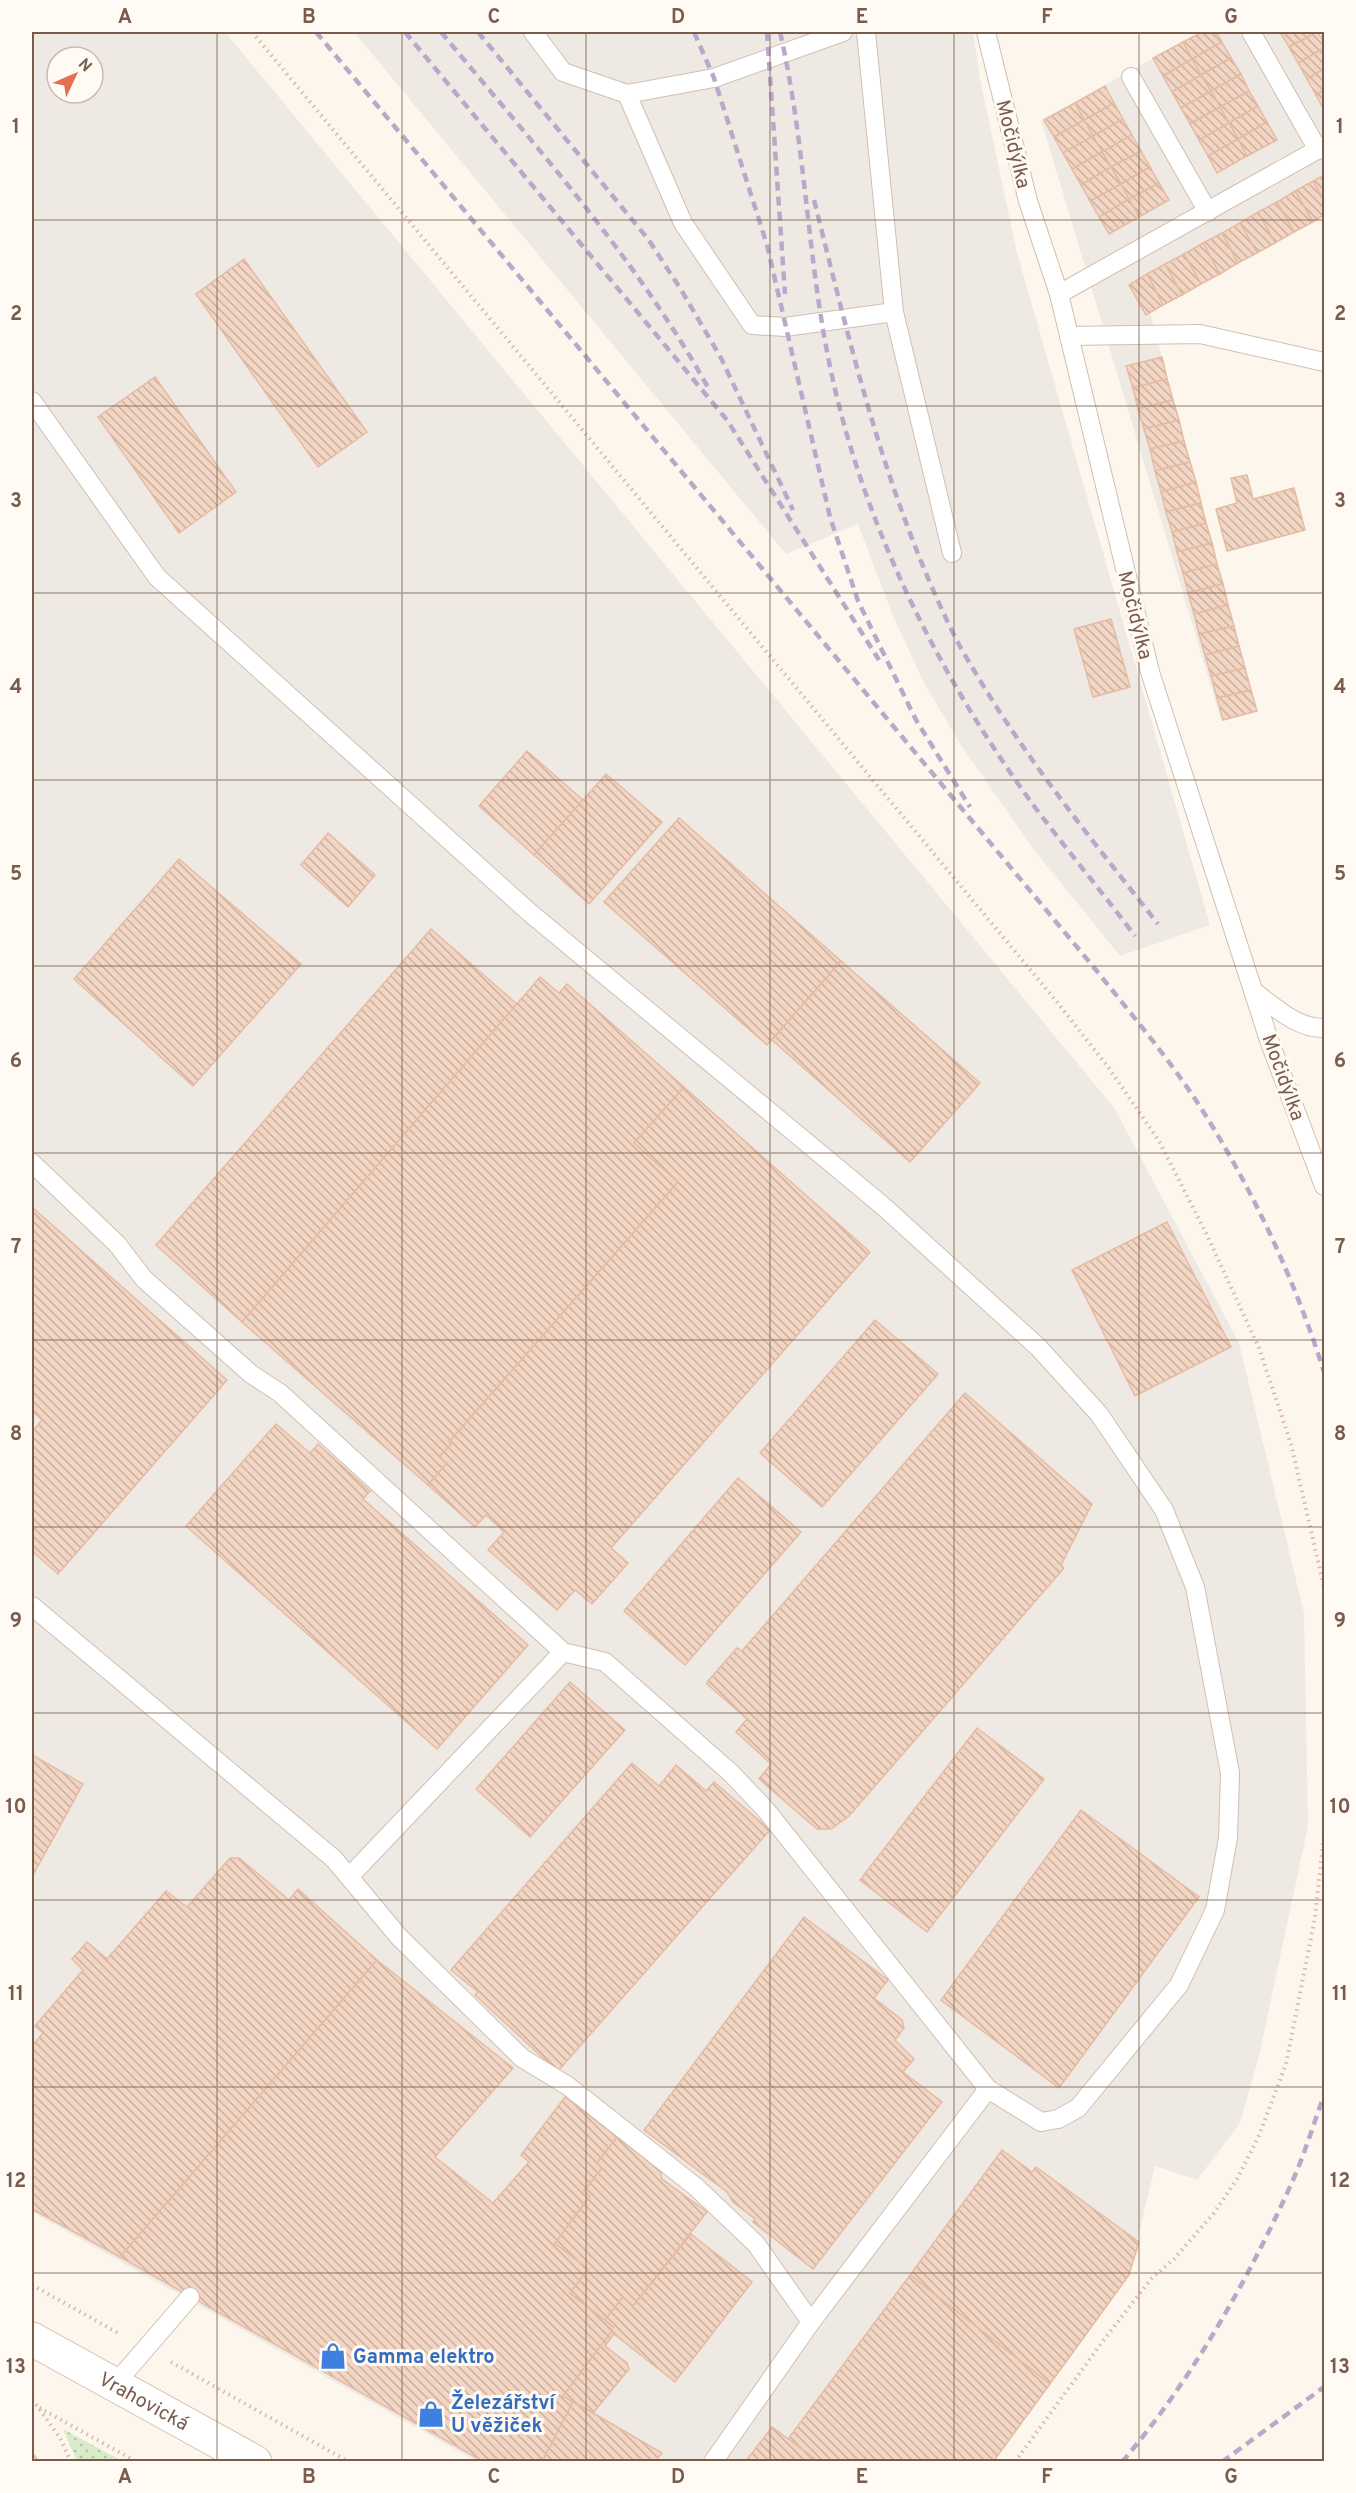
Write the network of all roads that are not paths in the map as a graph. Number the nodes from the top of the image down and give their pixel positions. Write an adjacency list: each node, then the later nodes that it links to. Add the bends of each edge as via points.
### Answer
1 (533, 32): 7 (lane, via 563,72)
2 (843, 32): 7 (lane, via 714,78)
3 (867, 32): 11 (lane)
4 (986, 32): 10 (lane, Močidýlka, via 1028,201)
5 (1251, 32): 8 (lane)
6 (1131, 76): 9 (lane)
7 (627, 94): 11 (lane, via 683,223 752,325 785,327)
8 (1321, 148): 9 (lane)
9 (1208, 212): 10 (lane)
10 (1059, 294): 12 (lane, Močidýlka)
11 (894, 312): 15 (lane)
12 (1069, 336): 13 (lane, via 1200,334); 16 (lane, Močidýlka, via 1150,672)
13 (1324, 362)
14 (32, 400): 23 (lane, via 157,577 529,912 883,1206 1038,1347 1099,1414 1164,1510 1195,1587 1230,1773 1228,1838 1215,1910 1179,1985 1078,2108 1058,2119 1041,2121)
15 (952, 553)
16 (1253, 991): 17 (lane, via 1296,1021); 19 (lane, Močidýlka)
17 (1324, 1028)
18 (32, 1163): 21 (lane, via 117,1244 144,1279 251,1374 279,1393)
19 (1324, 1186)
20 (32, 1606): 22 (lane, via 334,1859)
21 (563, 1652): 22 (lane); 23 (lane, via 605,1662 731,1773 765,1810)
22 (349, 1877): 25 (lane, via 399,1937 522,2058 568,2086 660,2158 756,2244)
23 (988, 2089): 25 (lane)
24 (190, 2297): 27 (lane)
25 (811, 2322): 29 (lane)
26 (32, 2339): 27 (street, Vrahovická)
27 (115, 2384): 28 (street, Vrahovická)
28 (255, 2462)
29 (713, 2462)

